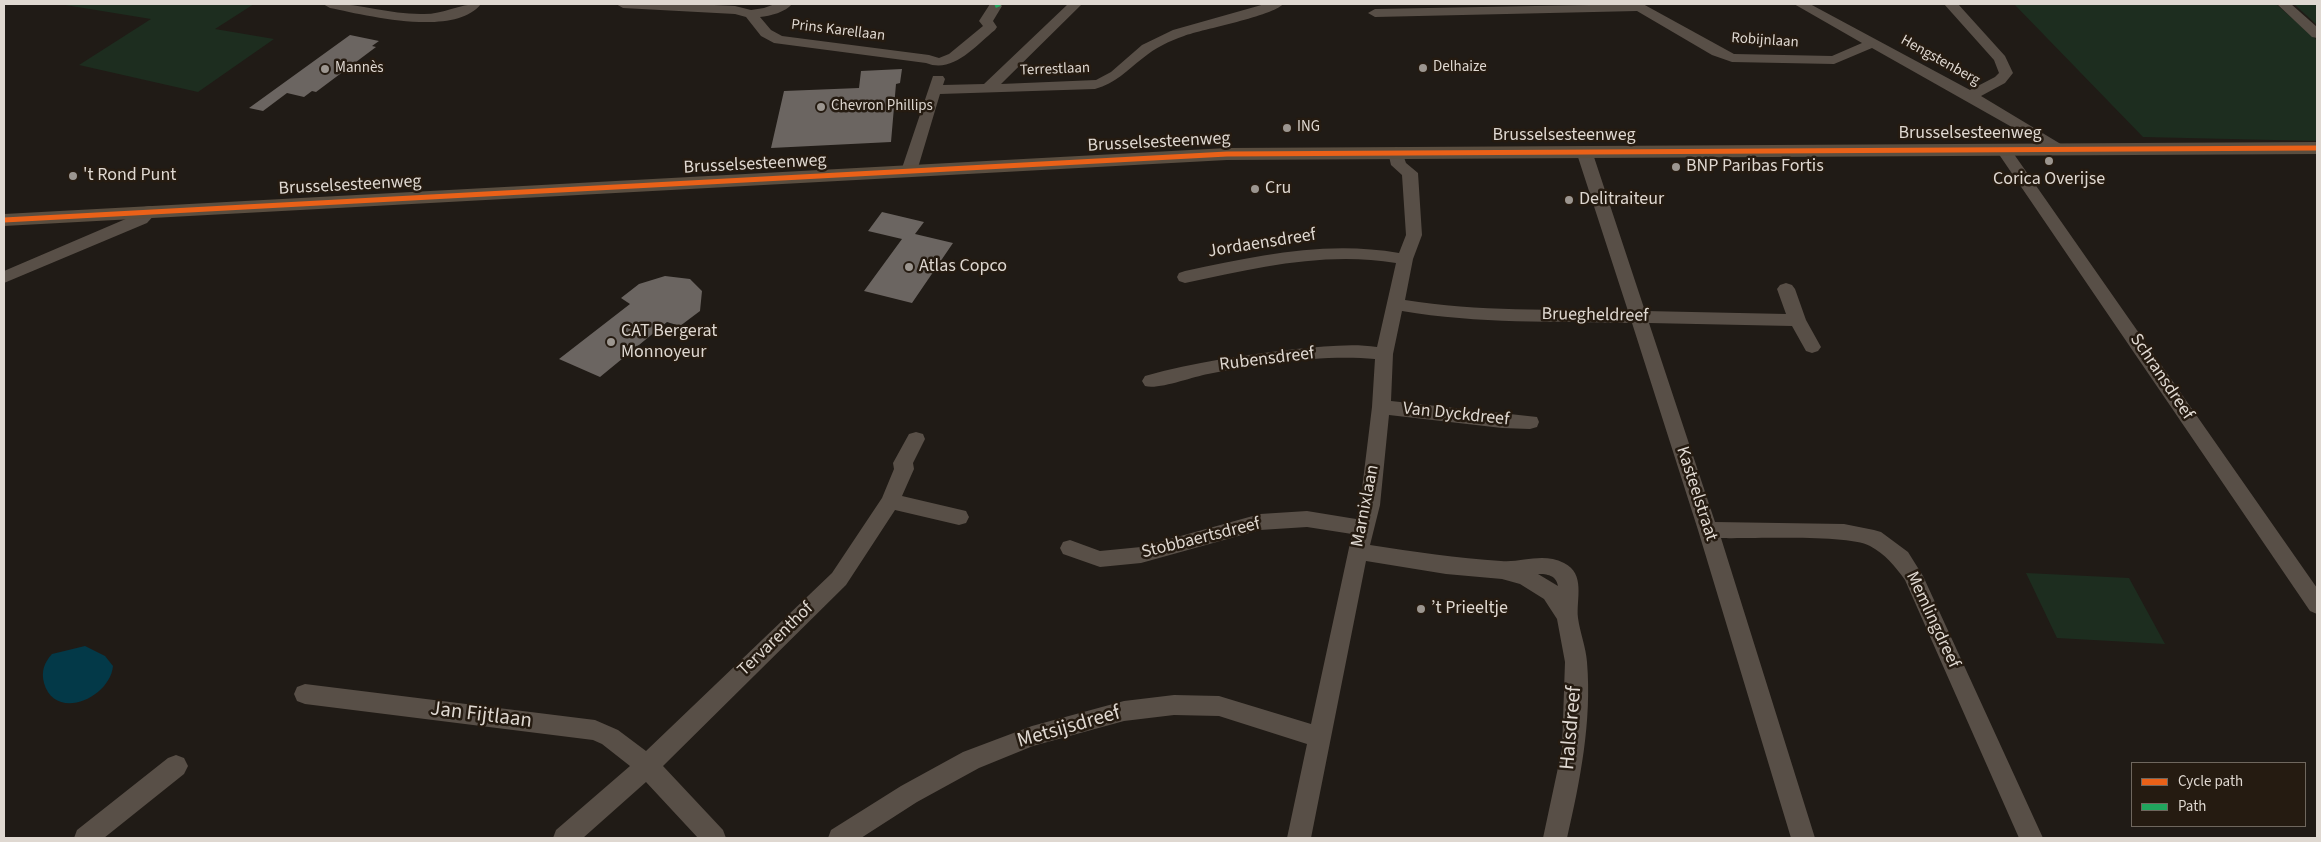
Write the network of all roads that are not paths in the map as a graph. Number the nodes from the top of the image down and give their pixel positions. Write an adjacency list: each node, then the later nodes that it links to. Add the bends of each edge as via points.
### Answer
1 (330, 4): 2 (street, via 420,19 456,14)
2 (474, 4)
3 (623, 4): 10 (street)
4 (786, 4): 16 (street)
5 (1075, 4): 20 (street)
6 (1276, 4): 20 (street, Terrestlaan, via 1161,40 1106,82 1090,86)
7 (1801, 4): 18 (street, Hengstenberg)
8 (1951, 4): 22 (street, via 2000,59 2006,73 2000,80)
9 (2283, 4): 17 (street)
10 (680, 5): 16 (street)
11 (995, 6): 19 (street, via 986,21 990,27 954,57)
12 (1637, 6): 14 (street); 18 (street, Robijnlaan, via 1732,58 1834,60)
13 (1426, 8): 14 (street); 15 (street)
14 (1447, 8)
15 (1375, 13)
16 (751, 14): 19 (street, Prins Karellaan, via 766,33 779,40 929,59)
17 (2317, 34)
18 (1873, 43): 22 (street, Hengstenberg)
19 (939, 63): 21 (street, via 941,70)
20 (989, 88): 21 (street, Terrestlaan)
21 (935, 90): 29 (street)
22 (1970, 96): 24 (street, Hengstenberg)
23 (2317, 148): 24 (main road, Brusselsesteenweg)
24 (2061, 149): 25 (main road, Brusselsesteenweg)
25 (2004, 150): 26 (main road, Brusselsesteenweg); 52 (street, Schransdreef)
26 (1584, 151): 28 (main road, Brusselsesteenweg); 38 (street, Kasteelstraat)
27 (1396, 152): 28 (main road, Brusselsesteenweg); 29 (main road, Brusselsesteenweg, via 1227,154); 30 (street, via 1398,165)
28 (1418, 152): 30 (street, Marnixlaan, via 1416,169)
29 (909, 171): 31 (main road, Brusselsesteenweg)
30 (1410, 173): 33 (street, Marnixlaan, via 1414,235)
31 (150, 211): 32 (main road, Brusselsesteenweg); 34 (street, via 141,219)
32 (4, 220)
33 (1405, 259): 35 (street, Jordaensdreef, via 1382,254 1325,253 1277,258); 37 (street, Marnixlaan)
34 (4, 277)
35 (1185, 277)
36 (1786, 289): 39 (street)
37 (1394, 304): 38 (street, Bruegheldreef, via 1460,313); 41 (street, Marnixlaan)
38 (1638, 316): 39 (street, Bruegheldreef); 49 (street, Kasteelstraat)
39 (1797, 320): 40 (street)
40 (1812, 347)
41 (1384, 354): 42 (street, Rubensdreef, via 1363,350 1273,358 1199,368); 43 (street, Marnixlaan)
42 (1151, 381)
43 (1381, 407): 44 (street, Van Dyckdreef); 48 (street, Marnixlaan, via 1370,505)
44 (1530, 422)
45 (916, 439): 46 (street, Tervarenthof, via 903,463 904,469)
46 (890, 501): 47 (street); 56 (street, Tervarenthof, via 840,579)
47 (959, 517)
48 (1364, 528): 50 (street, Stobbaertsdreef, via 1306,520 1260,522 1141,554 1100,559); 51 (street, Marnixlaan)
49 (1708, 530): 63 (street, Kasteelstraat); 64 (street, Memlingdreef, via 1844,532 1874,538 1901,558 1913,576)
50 (1070, 548)
51 (1358, 552): 54 (street, Marnixlaan); 62 (street, Halsdreef, via 1446,566 1502,570 1527,578 1551,593 1567,616 1576,662 1574,749)
52 (2317, 605)
53 (305, 694): 56 (street, Jan Fijtlaan, via 595,730 610,737)
54 (1318, 736): 60 (street, Metsijsdreef, via 1219,706 1174,704 1124,711 1032,736 971,760 909,794); 61 (street, Marnixlaan)
55 (176, 766): 57 (street)
56 (647, 766): 58 (street, Tervarenthof); 59 (street, Jan Fijtlaan)
57 (86, 838)
58 (565, 838)
59 (714, 838)
60 (840, 838)
61 (1299, 838)
62 (1555, 838)
63 (1803, 838)
64 (2031, 838)

